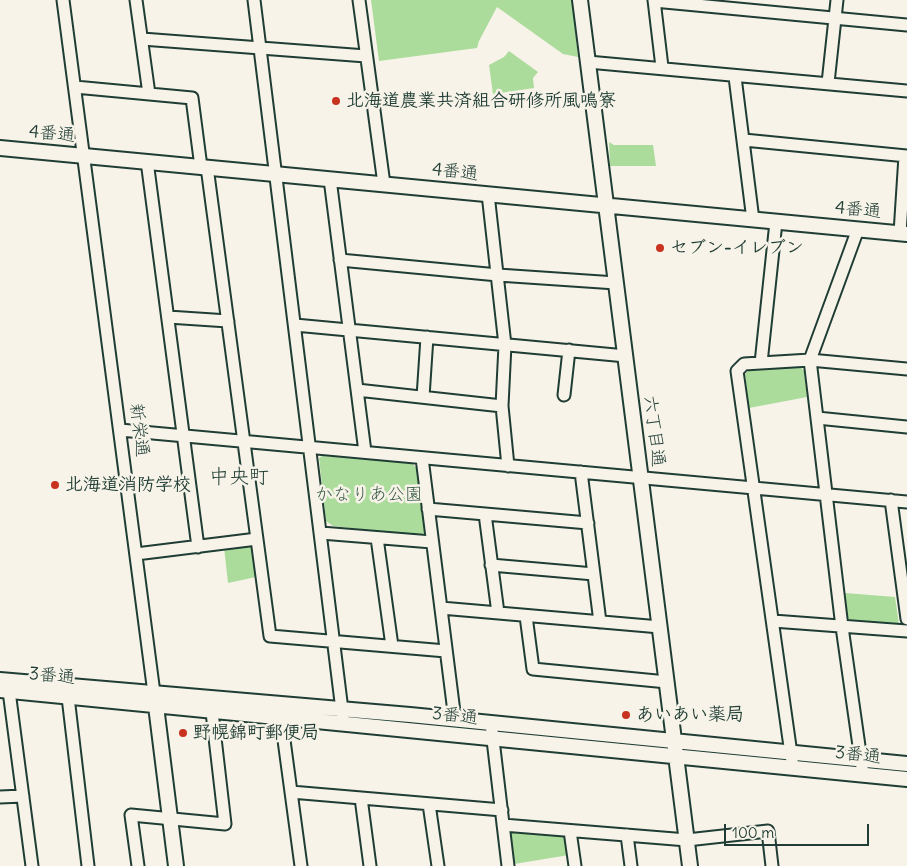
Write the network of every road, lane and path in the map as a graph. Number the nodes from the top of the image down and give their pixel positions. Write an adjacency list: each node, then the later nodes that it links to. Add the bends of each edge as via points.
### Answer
1 (63, 0): 17 (street, 新栄通)
2 (136, 0): 10 (street)
3 (254, 0): 11 (street)
4 (356, 0): 12 (street)
5 (580, 0): 13 (street, 六丁目通)
6 (837, 0): 8 (street)
7 (654, 1): 8 (street); 14 (street)
8 (835, 19): 9 (street); 16 (street)
9 (907, 25)
10 (142, 39): 11 (street); 19 (street)
11 (260, 47): 12 (street); 26 (street)
12 (366, 56): 28 (street)
13 (588, 62): 14 (street); 30 (street, 六丁目通)
14 (662, 67): 15 (street)
15 (735, 77): 16 (street); 20 (street)
16 (828, 84): 18 (street)
17 (75, 87): 19 (street); 22 (street, 新栄通)
18 (907, 91)
19 (149, 94): 25 (street, via 192,98)
20 (744, 140): 23 (street); 31 (street)
21 (0, 146): 22 (street, 4番通)
22 (84, 155): 24 (street, 4番通); 55 (street, 新栄通)
23 (906, 156): 34 (street)
24 (147, 162): 25 (street, 4番通); 38 (street)
25 (204, 167): 26 (street, 4番通); 39 (street)
26 (276, 174): 27 (street, 4番通); 40 (street)
27 (330, 179): 28 (street, 4番通); 35 (street)
28 (384, 184): 29 (street, 4番通)
29 (488, 194): 30 (street, 4番通); 36 (street)
30 (607, 206): 31 (street, 4番通); 37 (street, 六丁目通)
31 (753, 220): 32 (street, 4番通)
32 (776, 222): 33 (street, 4番通); 47 (street)
33 (858, 229): 34 (street, 4番通); 46 (street)
34 (903, 233)
35 (340, 260): 36 (street); 41 (street)
36 (498, 275): 37 (street); 43 (street)
37 (616, 283): 45 (street, 六丁目通)
38 (168, 317): 39 (street); 56 (street)
39 (228, 321): 57 (street)
40 (295, 325): 41 (street); 58 (street)
41 (349, 330): 42 (street); 49 (street)
42 (427, 337): 43 (street); 51 (street)
43 (506, 344): 44 (street); 52 (street)
44 (569, 350): 45 (street); 50 (street)
45 (626, 356): 63 (street, 六丁目通)
46 (810, 360): 47 (street); 48 (street); 53 (street)
47 (761, 363): 64 (street, via 744,364 737,371)
48 (907, 369)
49 (357, 390): 51 (street); 59 (street)
50 (564, 395)
51 (423, 397): 52 (street)
52 (502, 406): 61 (street)
53 (817, 418): 54 (street); 65 (street)
54 (907, 427)
55 (120, 430): 56 (street); 76 (street, 新栄通)
56 (184, 436): 57 (street); 75 (street)
57 (245, 441): 58 (street); 73 (street)
58 (310, 447): 59 (street); 71 (street)
59 (365, 452): 60 (street)
60 (422, 458): 61 (street); 68 (street)
61 (508, 466): 62 (street)
62 (581, 472): 63 (street); 70 (street)
63 (641, 478): 64 (street); 86 (street, 六丁目通)
64 (753, 488): 65 (street); 83 (street)
65 (826, 494): 66 (street); 85 (street)
66 (891, 500): 67 (street); 82 (street)
67 (907, 502)
68 (428, 509): 69 (street); 74 (street)
69 (484, 514): 70 (street); 77 (street)
70 (588, 523): 78 (street)
71 (321, 533): 72 (street); 88 (street)
72 (377, 538): 74 (street); 89 (street)
73 (257, 539): 75 (street); 88 (street, via 270,636)
74 (432, 542): 79 (street)
75 (198, 547): 76 (street)
76 (136, 554): 94 (street, 新栄通)
77 (491, 565): 78 (street); 80 (street)
78 (594, 574): 84 (street)
79 (441, 608): 80 (street); 90 (street)
80 (498, 613): 81 (street)
81 (526, 616): 84 (street); 91 (street, via 533,669)
82 (907, 619)
83 (773, 621): 85 (street); 103 (street)
84 (600, 622): 86 (street)
85 (842, 626): 87 (street); 105 (street)
86 (660, 627): 91 (street, 六丁目通)
87 (907, 632)
88 (334, 642): 89 (street); 95 (street)
89 (392, 646): 90 (street)
90 (446, 651): 98 (street)
91 (667, 682): 102 (street, 六丁目通)
92 (3, 687): 93 (street, 3番通); 94 (street, 3番通); 112 (street)
93 (68, 697): 94 (street, 3番通); 122 (street)
94 (155, 699): 95 (street, 3番通); 96 (street, 3番通); 116 (street, 新栄通)
95 (342, 709): 98 (street, 3番通); 100 (street)
96 (212, 712): 97 (street, 3番通); 116 (street, via 225,824)
97 (281, 718): 100 (street, 3番通); 110 (street)
98 (455, 720): 99 (street, 3番通)
99 (491, 723): 101 (street); 102 (street, 3番通)
100 (343, 724): 101 (street, 3番通)
101 (493, 738): 104 (street, 3番通); 115 (street)
102 (675, 741): 103 (street, 3番通); 104 (street, 六丁目通)
103 (792, 753): 105 (street, 3番通); 107 (street)
104 (677, 756): 107 (street, 3番通); 120 (street, 六丁目通)
105 (862, 760): 106 (street, 3番通); 108 (street)
106 (907, 764)
107 (793, 768): 108 (street, 3番通)
108 (863, 774): 109 (street, 3番通)
109 (907, 779)
110 (291, 792): 113 (street); 125 (street)
111 (0, 796): 112 (street)
112 (23, 796): 121 (street)
113 (361, 798): 114 (street); 126 (street)
114 (429, 804): 115 (street); 127 (street)
115 (502, 810): 117 (street)
116 (170, 819): 123 (street, via 131,816); 124 (street, 新栄通)
117 (503, 825): 118 (street); 128 (street)
118 (570, 830): 119 (street); 129 (street)
119 (627, 835): 120 (street); 130 (street)
120 (687, 840): 131 (street, 六丁目通); 132 (street, via 768,832)
121 (32, 866)
122 (88, 866)
123 (138, 866)
124 (176, 866)
125 (300, 866)
126 (370, 866)
127 (438, 866)
128 (508, 866)
129 (575, 866)
130 (631, 866)
131 (690, 866)
132 (772, 866)

